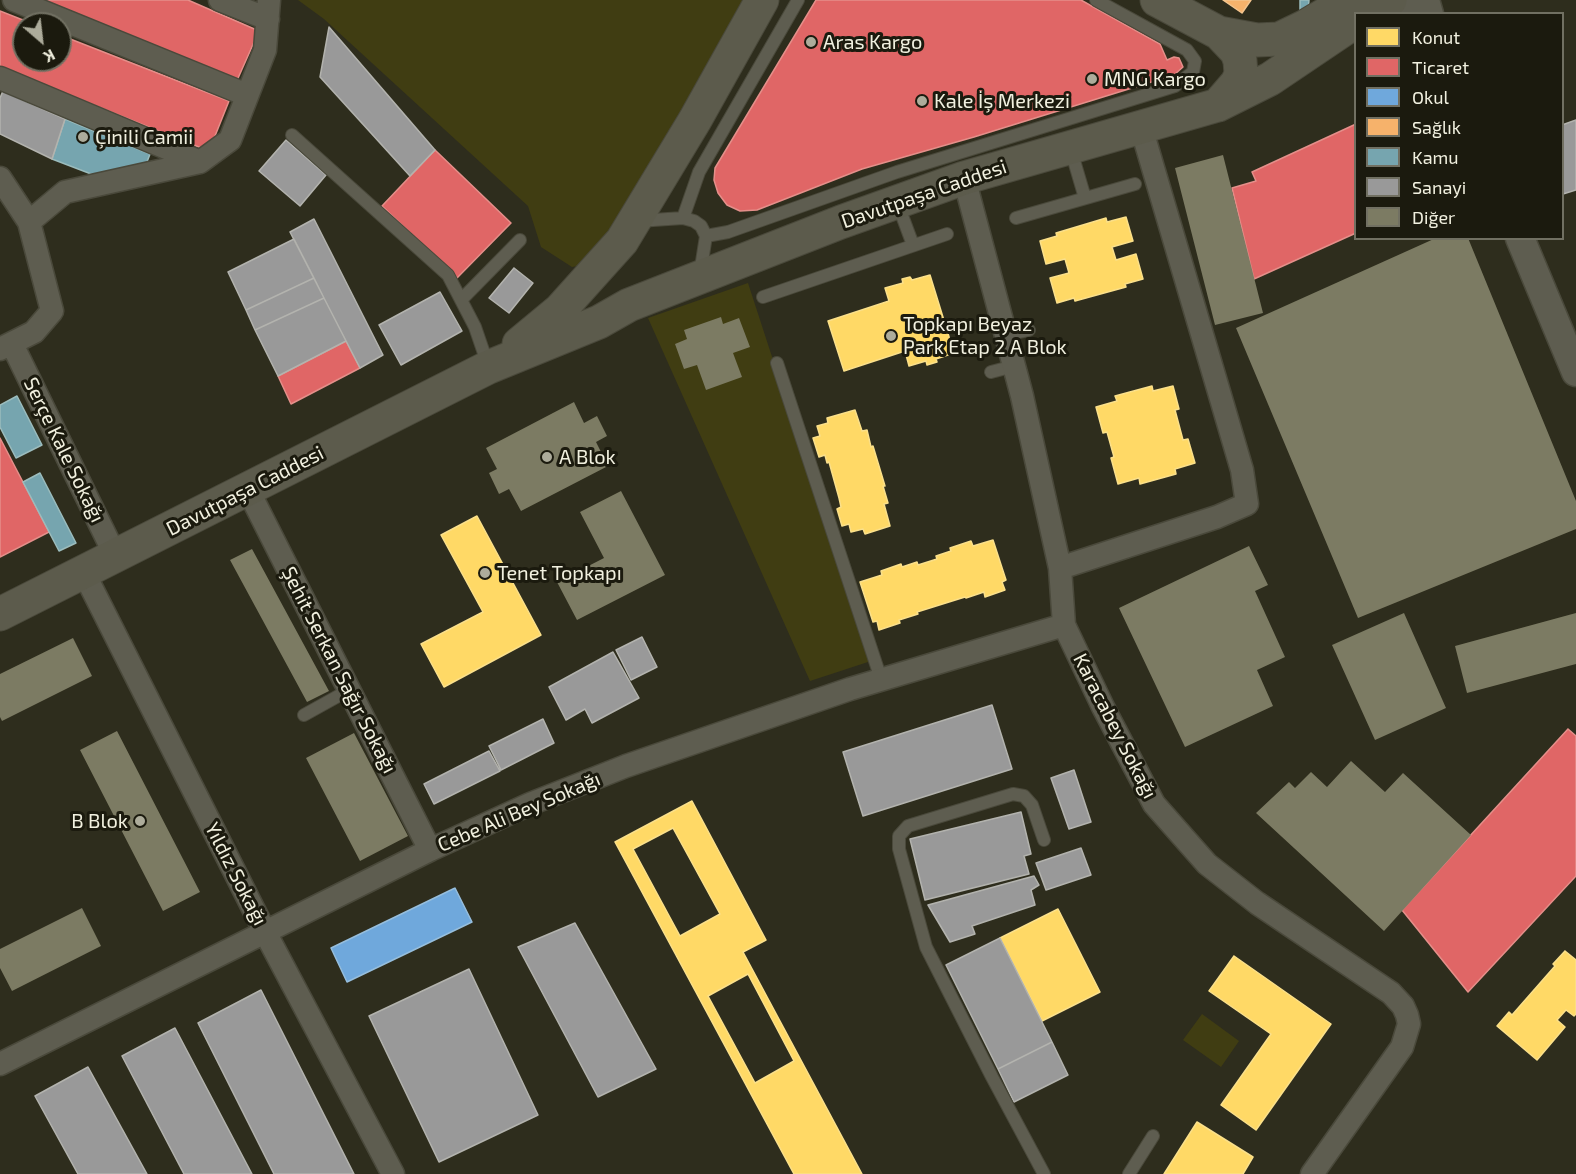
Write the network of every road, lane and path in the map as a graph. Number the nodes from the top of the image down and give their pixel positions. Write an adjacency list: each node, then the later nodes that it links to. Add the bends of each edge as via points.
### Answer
1 (14, 0): 14 (street)
2 (220, 0): 9 (street)
3 (762, 0): 28 (main road, Davutpaşa Caddesi)
4 (798, 0): 25 (lane, via 699,172)
5 (1096, 0): 30 (lane, via 1187,50 1195,61 1193,72 1175,86)
6 (1157, 0): 12 (main road)
7 (1349, 0): 12 (main road, via 1279,39 1257,40)
8 (1390, 0): 10 (main road)
9 (268, 10): 14 (street, via 265,50)
10 (1371, 12)
11 (1354, 22): 15 (main road, Davutpaşa Caddesi, via 1270,79)
12 (1219, 33): 15 (main road, via 1237,52 1241,74)
13 (0, 78): 19 (street)
14 (247, 95): 19 (street, via 230,140)
15 (1218, 105): 16 (main road, Davutpaşa Caddesi)
16 (1141, 127): 18 (main road, Davutpaşa Caddesi); 48 (street, via 1242,470 1246,504)
17 (292, 135): 36 (lane, via 448,275)
18 (1070, 147): 21 (main road, Davutpaşa Caddesi); 23 (lane)
19 (200, 162): 27 (street, via 65,192)
20 (0, 178): 27 (street, Serçe Kale Sokağı)
21 (964, 178): 24 (main road, Davutpaşa Caddesi); 39 (street, Karacabey Sokağı)
22 (1135, 184): 23 (lane)
23 (1085, 198): 26 (lane)
24 (897, 201): 33 (lane); 34 (main road, Davutpaşa Caddesi)
25 (683, 218): 28 (lane); 30 (lane, via 701,226)
26 (1016, 218)
27 (29, 222): 40 (street, Serçe Kale Sokağı, via 52,311 34,332)
28 (628, 231): 37 (main road, via 611,276 618,297); 43 (main road, Davutpaşa Caddesi, via 544,326)
29 (947, 234): 33 (lane)
30 (706, 236): 34 (lane)
31 (520, 240): 36 (lane)
32 (1521, 240): 45 (street)
33 (913, 246): 35 (lane)
34 (699, 278): 37 (main road, Davutpaşa Caddesi)
35 (763, 297)
36 (462, 298): 43 (lane)
37 (629, 305): 43 (main road, Davutpaşa Caddesi, via 599,322)
38 (1029, 330): 39 (lane)
39 (1005, 335): 42 (street, Karacabey Sokağı)
40 (6, 347): 47 (street, Serçe Kale Sokağı)
41 (777, 363): 52 (lane)
42 (1014, 366): 44 (lane); 48 (street, Karacabey Sokağı)
43 (489, 367): 46 (main road, Davutpaşa Caddesi)
44 (991, 372)
45 (1576, 372)
46 (248, 490): 47 (main road, Davutpaşa Caddesi); 53 (street, Şehit Serkan Sağır Sokağı)
47 (115, 555): 49 (main road, Davutpaşa Caddesi)
48 (1060, 568): 51 (street, Karacabey Sokağı)
49 (83, 571): 50 (main road, Davutpaşa Caddesi); 57 (street, Yıldız Sokağı)
50 (0, 614)
51 (1064, 624): 52 (street, Cebe Ali Bey Sokağı); 63 (street, Karacabey Sokağı, via 1154,804 1199,856 1257,903 1391,993 1403,1006 1408,1024 1402,1047)
52 (881, 679): 56 (street, Cebe Ali Bey Sokağı, via 626,766)
53 (349, 690): 54 (lane); 56 (street, Şehit Serkan Sağır Sokağı)
54 (304, 715)
55 (1044, 840): 61 (lane, via 1032,805 1024,796 1013,794 908,826 899,836 899,849 926,947)
56 (430, 850): 57 (street, Cebe Ali Bey Sokağı)
57 (265, 932): 58 (street, Cebe Ali Bey Sokağı); 60 (street, Yıldız Sokağı)
58 (0, 1064)
59 (1153, 1137): 62 (lane)
60 (393, 1174)
61 (1044, 1174)
62 (1130, 1174)
63 (1312, 1174)

